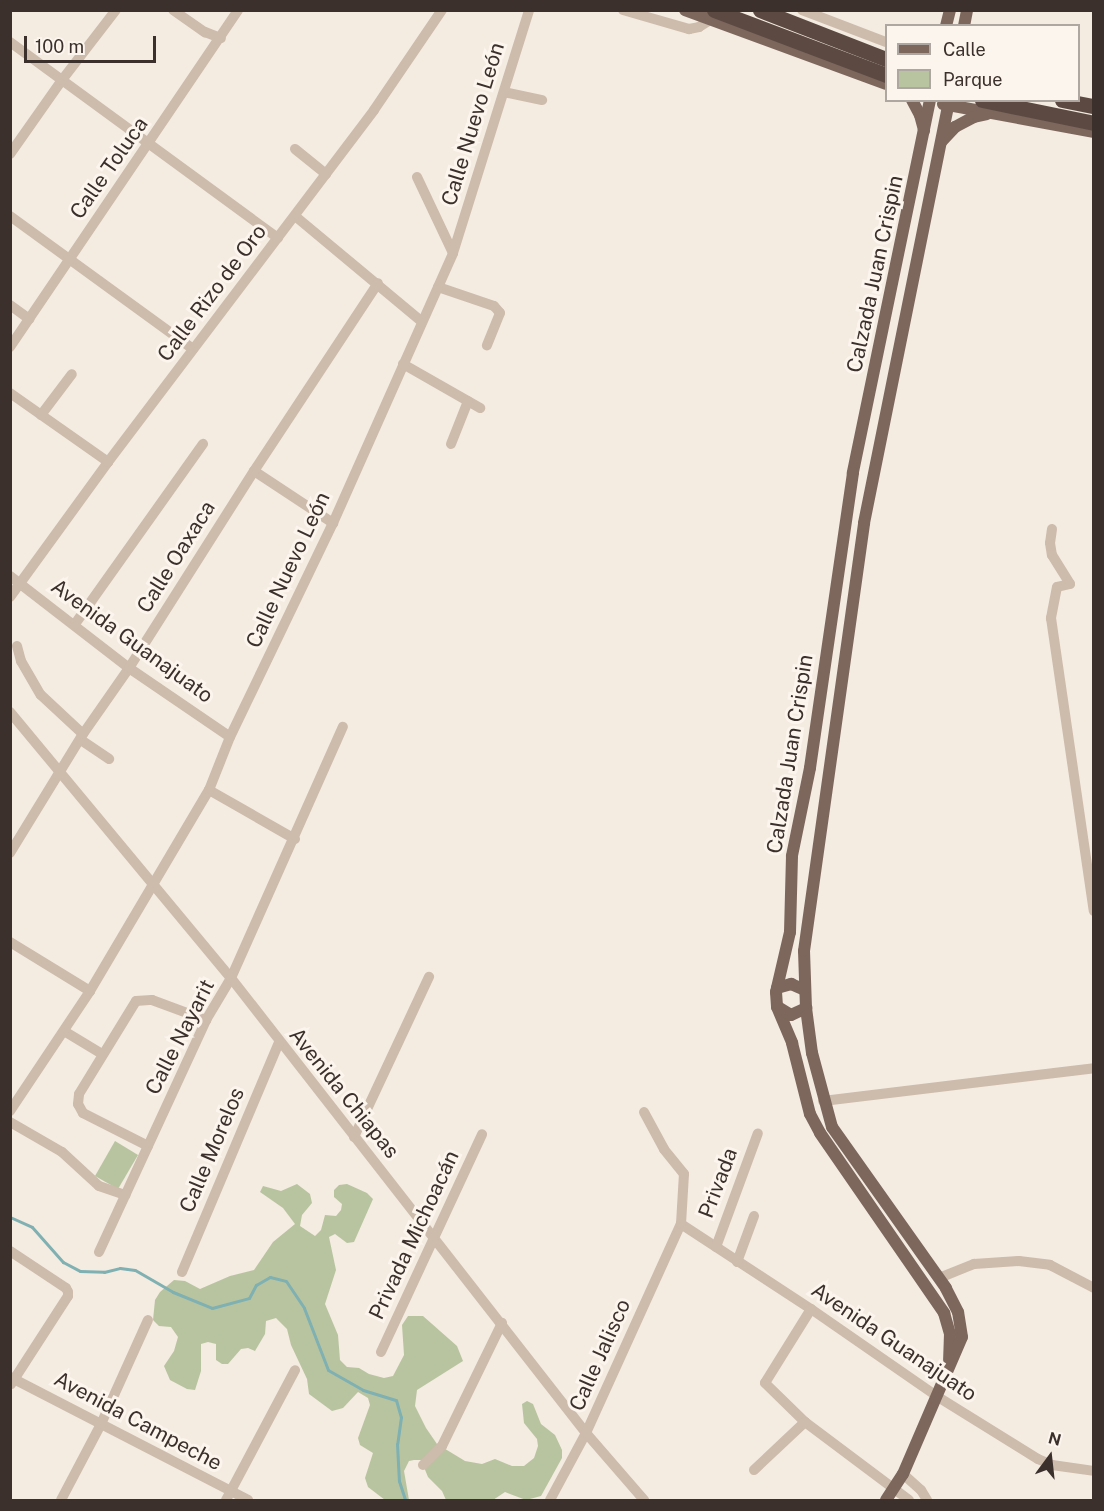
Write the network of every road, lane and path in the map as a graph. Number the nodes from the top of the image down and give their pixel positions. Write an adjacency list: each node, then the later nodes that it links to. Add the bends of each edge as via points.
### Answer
1 (116, 10): 18 (street)
2 (173, 10): 12 (street)
3 (238, 10): 12 (street, Calle Toluca)
4 (442, 10): 36 (street, Calle Rizo de Oro)
5 (529, 10): 20 (street, Calle Nuevo León)
6 (623, 10): 11 (street, via 689,29 699,27)
7 (685, 10): 11 (main road)
8 (760, 10): 16 (highway)
9 (777, 10): 15 (main road)
10 (802, 10): 14 (street)
11 (712, 15): 17 (highway); 19 (main road)
12 (221, 38): 33 (street, Calle Toluca)
13 (10, 42): 18 (street)
14 (885, 42)
15 (885, 52)
16 (885, 59)
17 (885, 75)
18 (62, 81): 33 (street); 35 (street)
19 (885, 84)
20 (504, 92): 21 (street); 41 (street, Calle Nuevo León)
21 (543, 100)
22 (913, 102): 31 (main road)
23 (930, 102): 31 (main road, Calzada Juan Crispin)
24 (992, 102): 29 (highway)
25 (1073, 102): 27 (highway)
26 (949, 103): 28 (main road); 32 (main road, Calzada Juan Crispin)
27 (1094, 106)
28 (995, 113): 30 (main road); 32 (main road, via 974,117 955,127)
29 (1094, 123)
30 (1094, 132)
31 (925, 133): 83 (main road, Calzada Juan Crispin, via 853,473 810,768 792,856 792,915)
32 (941, 142): 84 (main road, Calzada Juan Crispin, via 864,523 808,917)
33 (150, 144): 40 (street); 42 (street, Calle Toluca)
34 (295, 149): 36 (street)
35 (10, 154)
36 (326, 174): 39 (street, Calle Rizo de Oro)
37 (417, 177): 41 (street)
38 (10, 216): 42 (street)
39 (295, 216): 40 (street, Calle Rizo de Oro); 43 (street)
40 (278, 238): 50 (street, Calle Rizo de Oro)
41 (453, 253): 44 (street, Calle Nuevo León)
42 (70, 260): 46 (street, Calle Toluca); 50 (street)
43 (378, 283): 47 (street); 60 (street, Calle Oaxaca)
44 (438, 287): 47 (street, Calle Nuevo León); 48 (street, via 494,306 500,313)
45 (10, 306): 46 (street)
46 (29, 319): 49 (street, Calle Toluca)
47 (422, 322): 51 (street, Calle Nuevo León)
48 (487, 345)
49 (10, 347)
50 (193, 349): 59 (street, Calle Rizo de Oro)
51 (403, 364): 54 (street); 61 (street, Calle Nuevo León)
52 (72, 374): 56 (street)
53 (10, 393): 56 (street)
54 (468, 401): 55 (street); 58 (street)
55 (480, 408)
56 (41, 415): 59 (street)
57 (203, 444): 66 (street)
58 (451, 444)
59 (108, 462): 64 (street, Calle Rizo de Oro)
60 (254, 471): 61 (street); 68 (street, Calle Oaxaca)
61 (333, 523): 72 (street, Calle Nuevo León)
62 (1052, 529): 79 (street, via 1052,555 1070,584 1057,587 1051,618)
63 (10, 576): 64 (street, Avenida Guanajuato)
64 (21, 584): 65 (street, Calle Rizo de Oro); 66 (street, Avenida Guanajuato)
65 (10, 597)
66 (75, 624): 68 (street, Avenida Guanajuato)
67 (17, 646): 71 (street, via 21,661 41,695)
68 (129, 668): 71 (street, Calle Oaxaca); 72 (street, Avenida Guanajuato)
69 (10, 712): 74 (street, Avenida Chiapas)
70 (343, 727): 76 (street, Calle Nayarit)
71 (82, 737): 73 (street); 74 (street, Calle Oaxaca)
72 (231, 737): 75 (street, Calle Nuevo León)
73 (109, 759)
74 (60, 773): 77 (street, Calle Oaxaca); 78 (street, Avenida Chiapas)
75 (209, 790): 76 (street); 78 (street, Calle Nuevo León)
76 (295, 839): 82 (street, Calle Nayarit)
77 (10, 853)
78 (152, 885): 82 (street, Avenida Chiapas); 85 (street, Calle Nuevo León)
79 (1094, 911)
80 (10, 942): 85 (street)
81 (429, 977): 99 (street)
82 (231, 978): 88 (street, Calle Nayarit); 90 (street, Avenida Chiapas)
83 (777, 988): 84 (main road, via 791,984); 86 (main road, Calzada Juan Crispin)
84 (805, 990): 87 (main road, Calzada Juan Crispin)
85 (90, 991): 89 (street, Calle Nuevo León)
86 (777, 1006): 87 (main road, via 791,1015); 117 (main road, Calzada Juan Crispin, via 792,1042 810,1114 820,1133 944,1313 951,1352)
87 (806, 1008): 93 (main road, Calzada Juan Crispin)
88 (206, 1020): 91 (street, via 141,999 132,1005); 100 (street, Calle Nayarit)
89 (64, 1031): 91 (street); 94 (street, Calle Nuevo León)
90 (279, 1042): 99 (street, Avenida Chiapas); 109 (street, Calle Morelos)
91 (102, 1054): 100 (street, via 79,1094 80,1109)
92 (1094, 1068): 93 (street)
93 (823, 1101): 110 (main road, Calzada Juan Crispin, via 832,1127)
94 (10, 1111)
95 (644, 1112): 103 (street, via 664,1149 684,1174)
96 (10, 1122): 101 (street, via 62,1152 99,1186)
97 (758, 1133): 105 (street, Privada)
98 (482, 1134): 104 (street, Privada Michoacán)
99 (354, 1137): 104 (street, Avenida Chiapas)
100 (148, 1146): 101 (street, Calle Nayarit)
101 (125, 1194): 107 (street, Calle Nayarit)
102 (754, 1216): 108 (street)
103 (681, 1224): 105 (street, Avenida Guanajuato); 122 (street, Calle Jalisco)
104 (435, 1237): 114 (street, Avenida Chiapas); 115 (street, Privada Michoacán)
105 (716, 1247): 108 (street, Avenida Guanajuato)
106 (10, 1251): 118 (street, via 68,1292)
107 (99, 1252)
108 (737, 1262): 112 (street, Avenida Guanajuato)
109 (182, 1272)
110 (939, 1278): 111 (street, via 974,1264 1019,1261 1050,1265); 117 (main road, Calzada Juan Crispin, via 958,1312 962,1337)
111 (1094, 1288)
112 (811, 1309): 119 (street, Avenida Guanajuato); 120 (street, via 765,1383)
113 (148, 1320): 121 (street)
114 (502, 1323): 122 (street, Avenida Chiapas); 123 (street, via 442,1446)
115 (381, 1352)
116 (295, 1370): 128 (street)
117 (947, 1374): 119 (main road, Calzada Juan Crispin)
118 (12, 1380): 121 (street, Avenida Campeche)
119 (938, 1397): 125 (street, Avenida Guanajuato, via 1038,1459); 126 (main road, Calzada Juan Crispin)
120 (805, 1422): 124 (street); 127 (street)
121 (101, 1424): 128 (street, Avenida Campeche); 129 (street)
122 (586, 1433): 131 (street, Calle Jalisco); 132 (street, Avenida Chiapas)
123 (423, 1465)
124 (754, 1470)
125 (1094, 1471)
126 (903, 1474): 127 (main road, Calzada Juan Crispin); 134 (street)
127 (889, 1495): 133 (street)
128 (228, 1496): 130 (street, Avenida Campeche)
129 (61, 1500)
130 (248, 1500)
131 (550, 1500)
132 (644, 1500)
133 (909, 1500)
134 (927, 1500)

